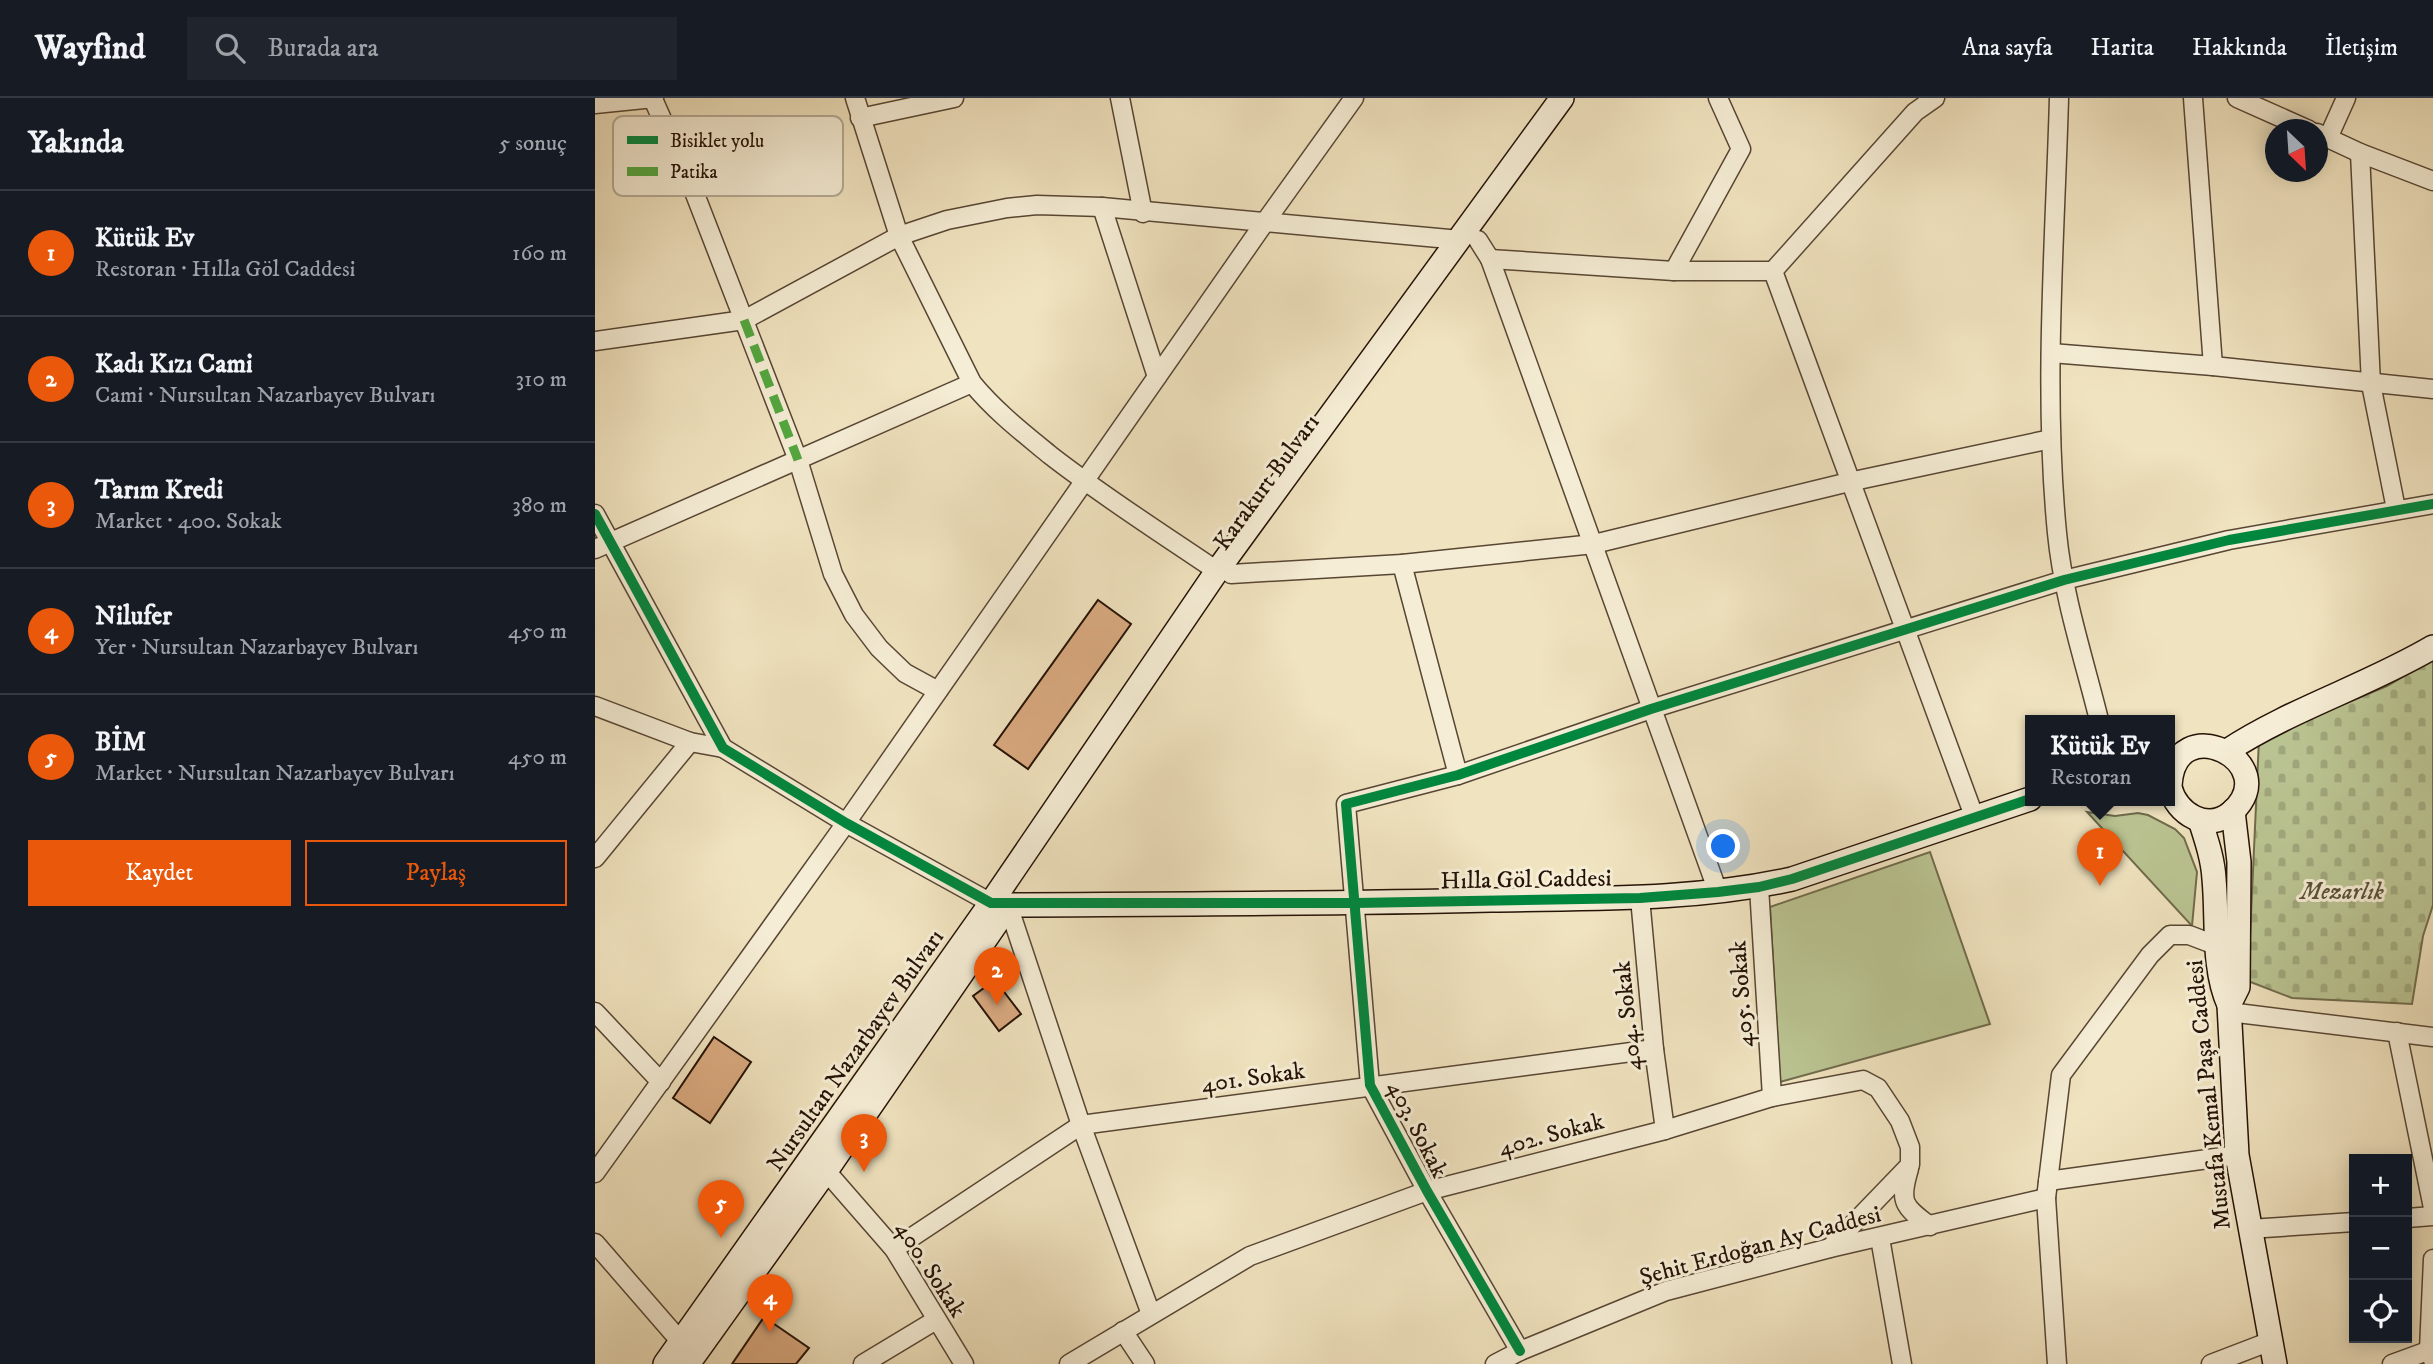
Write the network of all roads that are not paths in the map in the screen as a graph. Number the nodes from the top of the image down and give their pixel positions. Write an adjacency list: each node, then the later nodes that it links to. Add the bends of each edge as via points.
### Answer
1 (653, 98): 14 (street); 15 (street)
2 (855, 98): 16 (street)
3 (954, 98): 16 (street)
4 (1120, 98): 24 (street)
5 (1354, 98): 25 (street)
6 (1562, 98): 27 (main road, Karakurt Bulvarı)
7 (1579, 98): 27 (main road, Karakurt Bulvarı)
8 (1718, 98): 28 (street, via 1741,149)
9 (1935, 98): 29 (street, via 1916,112)
10 (2059, 98): 32 (street)
11 (2193, 98): 33 (street)
12 (2237, 98): 17 (street)
13 (2346, 98): 18 (street)
14 (595, 104)
15 (661, 116)
16 (860, 118): 26 (street)
17 (2284, 119)
18 (2328, 128)
19 (2328, 138): 20 (street)
20 (2360, 153): 21 (street); 36 (street)
21 (2433, 181)
22 (696, 196): 30 (street)
23 (1103, 208): 24 (street); 26 (street, via 1037,205 997,209); 34 (street)
24 (1143, 213): 25 (street)
25 (1265, 222): 27 (street); 34 (street)
26 (899, 236): 30 (street); 35 (street)
27 (1476, 246): 28 (street); 45 (street); 48 (main road, Karakurt Bulvarı)
28 (1674, 271): 29 (street)
29 (1773, 271): 41 (street)
30 (744, 320): 31 (street); 39 (street)
31 (595, 341)
32 (2052, 353): 33 (street); 38 (street)
33 (2213, 366): 36 (street)
34 (1157, 377): 40 (street)
35 (972, 383): 39 (street); 40 (street, via 1010,424)
36 (2371, 384): 37 (street); 43 (street)
37 (2433, 389)
38 (2051, 439): 41 (street); 49 (street)
39 (798, 460): 46 (street); 52 (street, via 833,574 854,615 905,673)
40 (1084, 481): 48 (street); 52 (street)
41 (1849, 482): 45 (street); 50 (street)
42 (2433, 504): 43 (street)
43 (2396, 509): 49 (street, via 2229,540)
44 (595, 514): 46 (street)
45 (1594, 544): 47 (street); 54 (street)
46 (603, 546): 57 (street)
47 (1402, 564): 48 (street); 60 (street)
48 (1224, 573): 72 (main road, Karakurt Bulvarı)
49 (2064, 580): 50 (street); 55 (street)
50 (1904, 631): 54 (street); 64 (street)
51 (2433, 648): 58 (main road, via 2261,730)
52 (938, 691): 66 (street)
53 (595, 706): 56 (street)
54 (1651, 709): 60 (street); 69 (street)
55 (2098, 715)
56 (691, 742): 57 (street); 67 (street)
57 (723, 748): 66 (street)
58 (2227, 751): 59 (main road, via 2203,746 2192,749 2182,756); 63 (main road, via 2236,758 2245,779)
59 (2175, 773)
60 (1458, 775): 71 (street, 403. Sokak, via 1346,804)
61 (2175, 796): 65 (main road, via 2179,808)
62 (2025, 801): 64 (main road, Hılla Göl Caddesi)
63 (2233, 811): 65 (main road, via 2217,819); 74 (main road, via 2239,862 2238,987)
64 (1974, 816): 68 (main road, Hılla Göl Caddesi, via 1822,870)
65 (2200, 820): 73 (main road, Mustafa Kemal Paşa Caddesi, via 2214,876)
66 (846, 823): 72 (street); 79 (street)
67 (595, 858)
68 (1759, 887): 69 (main road, Hılla Göl Caddesi); 81 (street, 405. Sokak)
69 (1718, 892): 70 (main road, Hılla Göl Caddesi)
70 (1640, 898): 71 (main road, Hılla Göl Caddesi); 78 (street, 404. Sokak)
71 (1355, 903): 72 (main road, Hılla Göl Caddesi); 80 (street, 403. Sokak)
72 (1000, 904): 82 (street); 86 (main road, Nursultan Nazarbayev Bulvarı); 105 (main road, Nursultan Nazarbayev Bulvarı)
73 (2218, 946): 74 (main road, Mustafa Kemal Paşa Caddesi, via 2220,986); 88 (street, via 2189,935 2170,935 2061,1075)
74 (2229, 1008): 76 (street); 84 (main road, Mustafa Kemal Paşa Caddesi)
75 (595, 1012): 79 (street)
76 (2397, 1032): 77 (street); 90 (street)
77 (2433, 1037)
78 (1654, 1049): 80 (street, 401. Sokak); 83 (street, 404. Sokak)
79 (661, 1082): 87 (street)
80 (1370, 1085): 82 (street, 401. Sokak); 89 (street, 403. Sokak)
81 (1772, 1097): 83 (street, 402. Sokak); 85 (street, 402. Sokak, via 1863,1080 1878,1088 1900,1121 1910,1147)
82 (1081, 1125): 99 (street, 401. Sokak); 101 (street)
83 (1665, 1129): 89 (street, 402. Sokak)
84 (2237, 1155): 88 (street, Şehit Erdoğan Ay Caddesi); 95 (main road, Mustafa Kemal Paşa Caddesi)
85 (1910, 1165): 94 (street, via 1902,1193 1909,1211); 98 (street)
86 (826, 1171): 99 (street, 400. Sokak); 105 (main road, Nursultan Nazarbayev Bulvarı)
87 (595, 1173)
88 (2047, 1189): 94 (street, Şehit Erdoğan Ay Caddesi); 115 (street)
89 (1427, 1191): 101 (street, 402. Sokak, via 1249,1256); 104 (street, 403. Sokak)
90 (2433, 1208)
91 (2433, 1216): 92 (street)
92 (2412, 1218)
93 (2349, 1222): 95 (street)
94 (1930, 1226): 96 (street, Şehit Erdoğan Ay Caddesi)
95 (2249, 1229): 106 (main road, Mustafa Kemal Paşa Caddesi)
96 (1880, 1238): 98 (street, Şehit Erdoğan Ay Caddesi); 114 (street)
97 (595, 1243): 105 (street)
98 (1830, 1248): 104 (street, Şehit Erdoğan Ay Caddesi, via 1666,1291)
99 (894, 1249): 102 (street, 400. Sokak)
100 (2433, 1259): 107 (street)
101 (1151, 1314): 103 (street, 402. Sokak)
102 (936, 1320): 109 (street); 110 (street, 400. Sokak)
103 (1123, 1331): 111 (street, 402. Sokak); 112 (street)
104 (1520, 1351): 113 (street, Şehit Erdoğan Ay Caddesi)
105 (685, 1353): 108 (main road, Nursultan Nazarbayev Bulvarı)
106 (2273, 1353): 116 (street)
107 (2432, 1353): 117 (street)
108 (665, 1364)
109 (863, 1364)
110 (964, 1364)
111 (1069, 1364)
112 (1145, 1364)
113 (1495, 1364)
114 (1902, 1364)
115 (2057, 1364)
116 (2211, 1364)
117 (2392, 1364)

